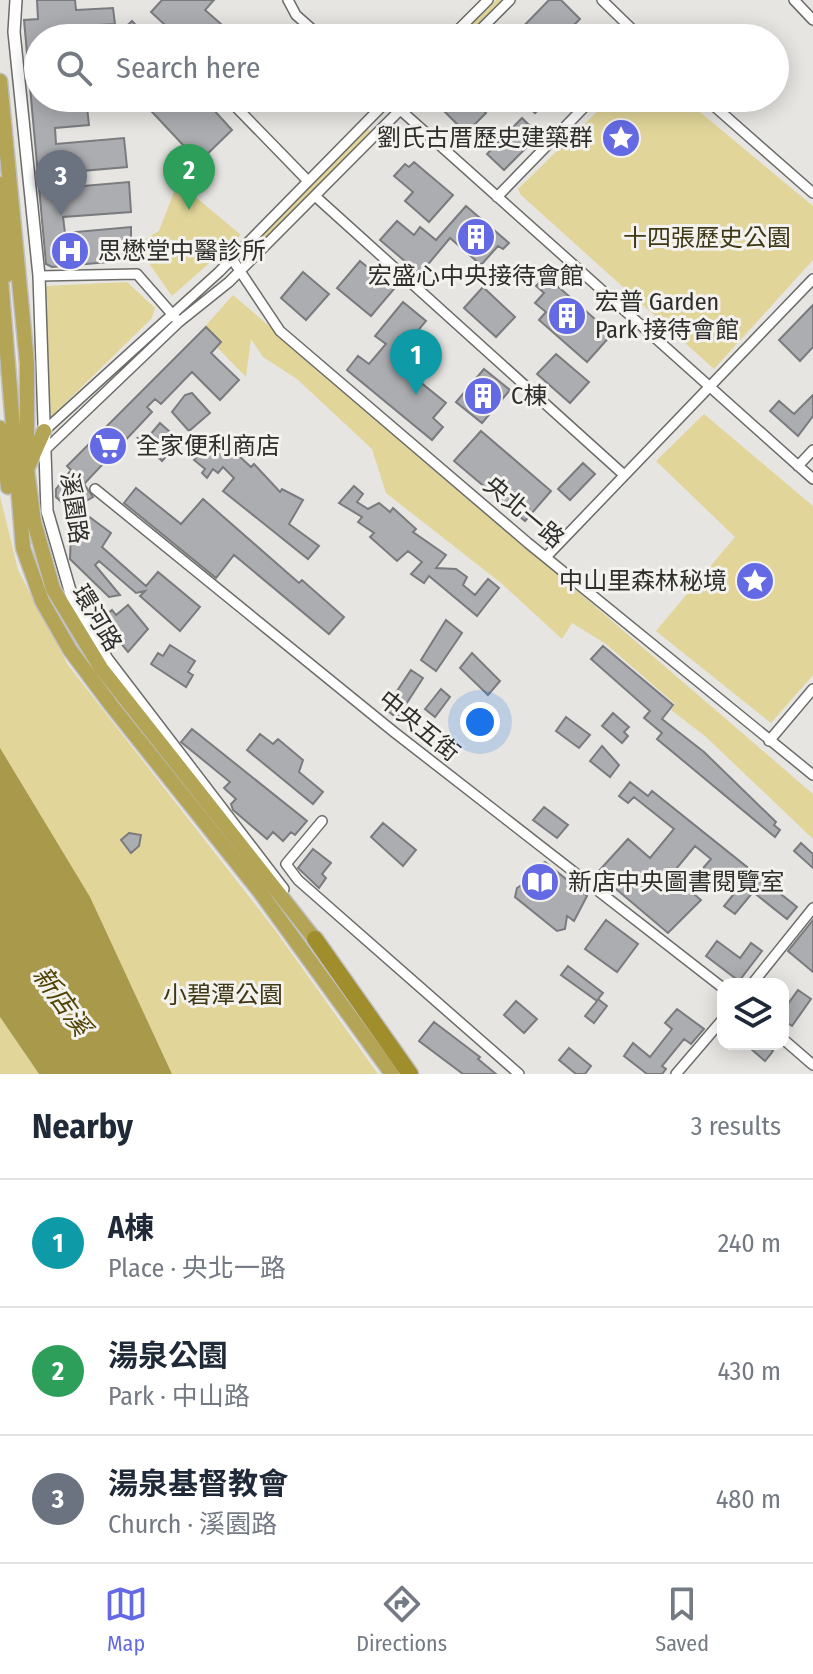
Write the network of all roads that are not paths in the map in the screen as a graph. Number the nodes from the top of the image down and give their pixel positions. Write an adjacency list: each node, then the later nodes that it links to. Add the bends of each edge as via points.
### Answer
1 (16, 0): 27 (street, via 14,32)
2 (288, 0): 8 (street)
3 (488, 0): 9 (street)
4 (510, 0): 10 (street)
5 (602, 0): 11 (street)
6 (794, 0): 7 (street)
7 (813, 20)
8 (306, 24)
9 (464, 24)
10 (486, 24)
11 (627, 24)
12 (0, 81): 33 (highway, 環河路, via 27,363)
13 (241, 112): 19 (street)
14 (375, 112): 19 (street)
15 (398, 112): 22 (street)
16 (402, 112): 23 (street)
17 (579, 112): 23 (street)
18 (721, 112): 21 (street)
19 (308, 181): 24 (street)
20 (0, 184): 33 (highway, via 15,364)
21 (813, 193)
22 (315, 196): 26 (street); 40 (street)
23 (497, 197): 32 (street)
24 (232, 259): 26 (street, 央北一路); 29 (street)
25 (0, 267): 37 (highway)
26 (242, 269): 30 (street); 45 (street, 央北一路, via 280,331)
27 (39, 276): 29 (street, via 137,274); 35 (street)
28 (813, 279): 32 (street)
29 (171, 312): 30 (street); 35 (street)
30 (179, 322): 37 (street)
31 (0, 347): 37 (highway, 環河路, via 10,454)
32 (710, 385): 38 (street); 40 (street)
33 (26, 406): 37 (highway, 環河路)
34 (0, 428): 44 (highway)
35 (44, 431): 37 (highway)
36 (813, 450): 38 (street)
37 (31, 453): 39 (highway, 環河路); 43 (highway, 環河路); 51 (street, 溪園路, via 56,552 83,623 280,883)
38 (798, 466): 41 (street)
39 (27, 470): 43 (highway); 51 (highway, 環河路, via 44,560 73,627)
40 (623, 474): 45 (street)
41 (813, 479)
42 (95, 489): 54 (street, 中央五街, via 418,751)
43 (17, 495): 44 (highway, 環河路)
44 (23, 548): 58 (highway, 環河路, via 42,601 70,650 260,892)
45 (546, 557): 47 (street, 央北一路)
46 (813, 689): 47 (street)
47 (769, 741): 48 (street, 央北一路)
48 (813, 775)
49 (322, 821): 61 (street, via 286,864 298,880)
50 (813, 908): 53 (street)
51 (295, 913): 52 (highway, 環河路)
52 (315, 939): 59 (highway); 60 (highway, 環河路)
53 (757, 978)
54 (717, 983)
55 (717, 1026): 62 (street)
56 (789, 1044): 57 (street)
57 (813, 1065)
58 (392, 1074)
59 (410, 1074)
60 (419, 1074)
61 (519, 1074)
62 (676, 1074)

